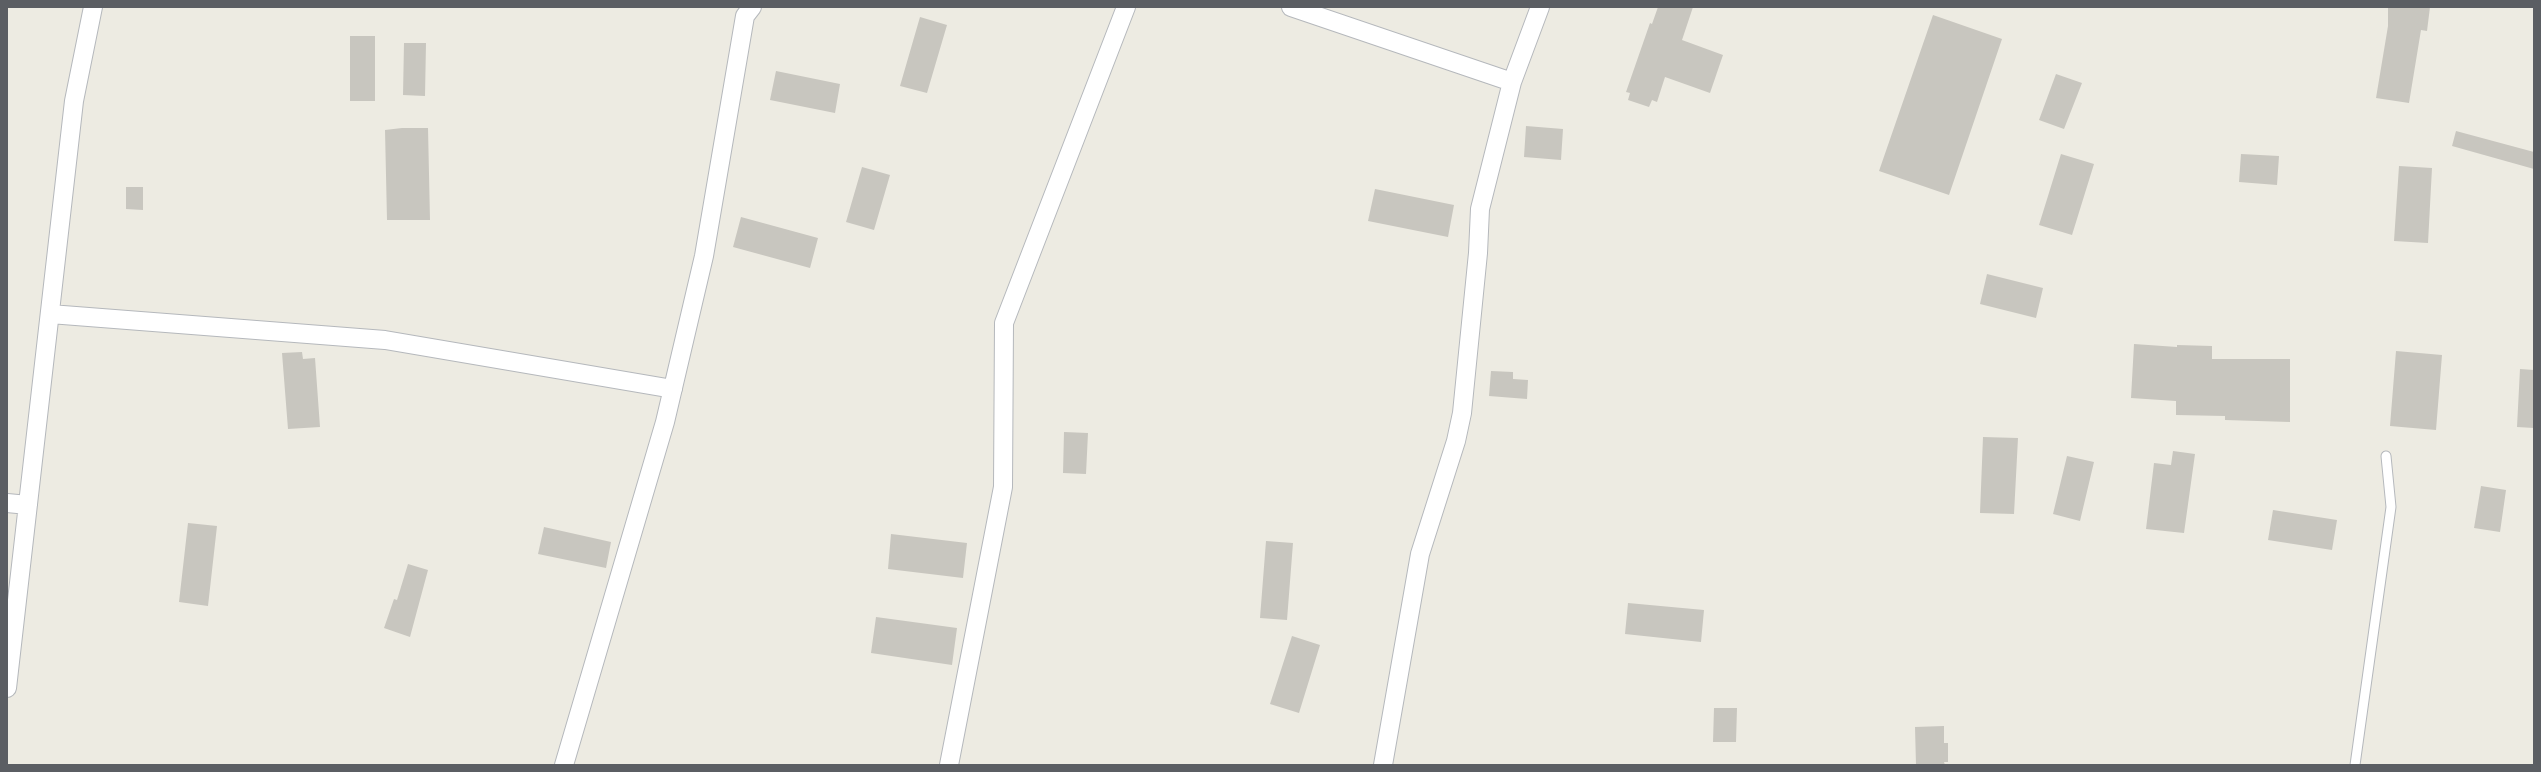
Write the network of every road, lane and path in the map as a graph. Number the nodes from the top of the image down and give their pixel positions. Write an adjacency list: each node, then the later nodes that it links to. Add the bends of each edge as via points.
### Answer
1 (93, 7): 7 (street, via 74,102)
2 (752, 7): 8 (street, via 745,16 704,256)
3 (1126, 7): 14 (street, via 1004,323 1003,487)
4 (1291, 7): 6 (street)
5 (1540, 7): 6 (street)
6 (1512, 82): 15 (street, via 1480,209 1462,413 1456,441 1420,554)
7 (50, 314): 8 (street, via 384,340); 11 (street)
8 (673, 389): 13 (street)
9 (2386, 456): 16 (lane, via 2391,507)
10 (7, 503): 11 (street)
11 (28, 504): 12 (street)
12 (7, 688)
13 (564, 765)
14 (948, 765)
15 (1383, 765)
16 (2355, 765)

